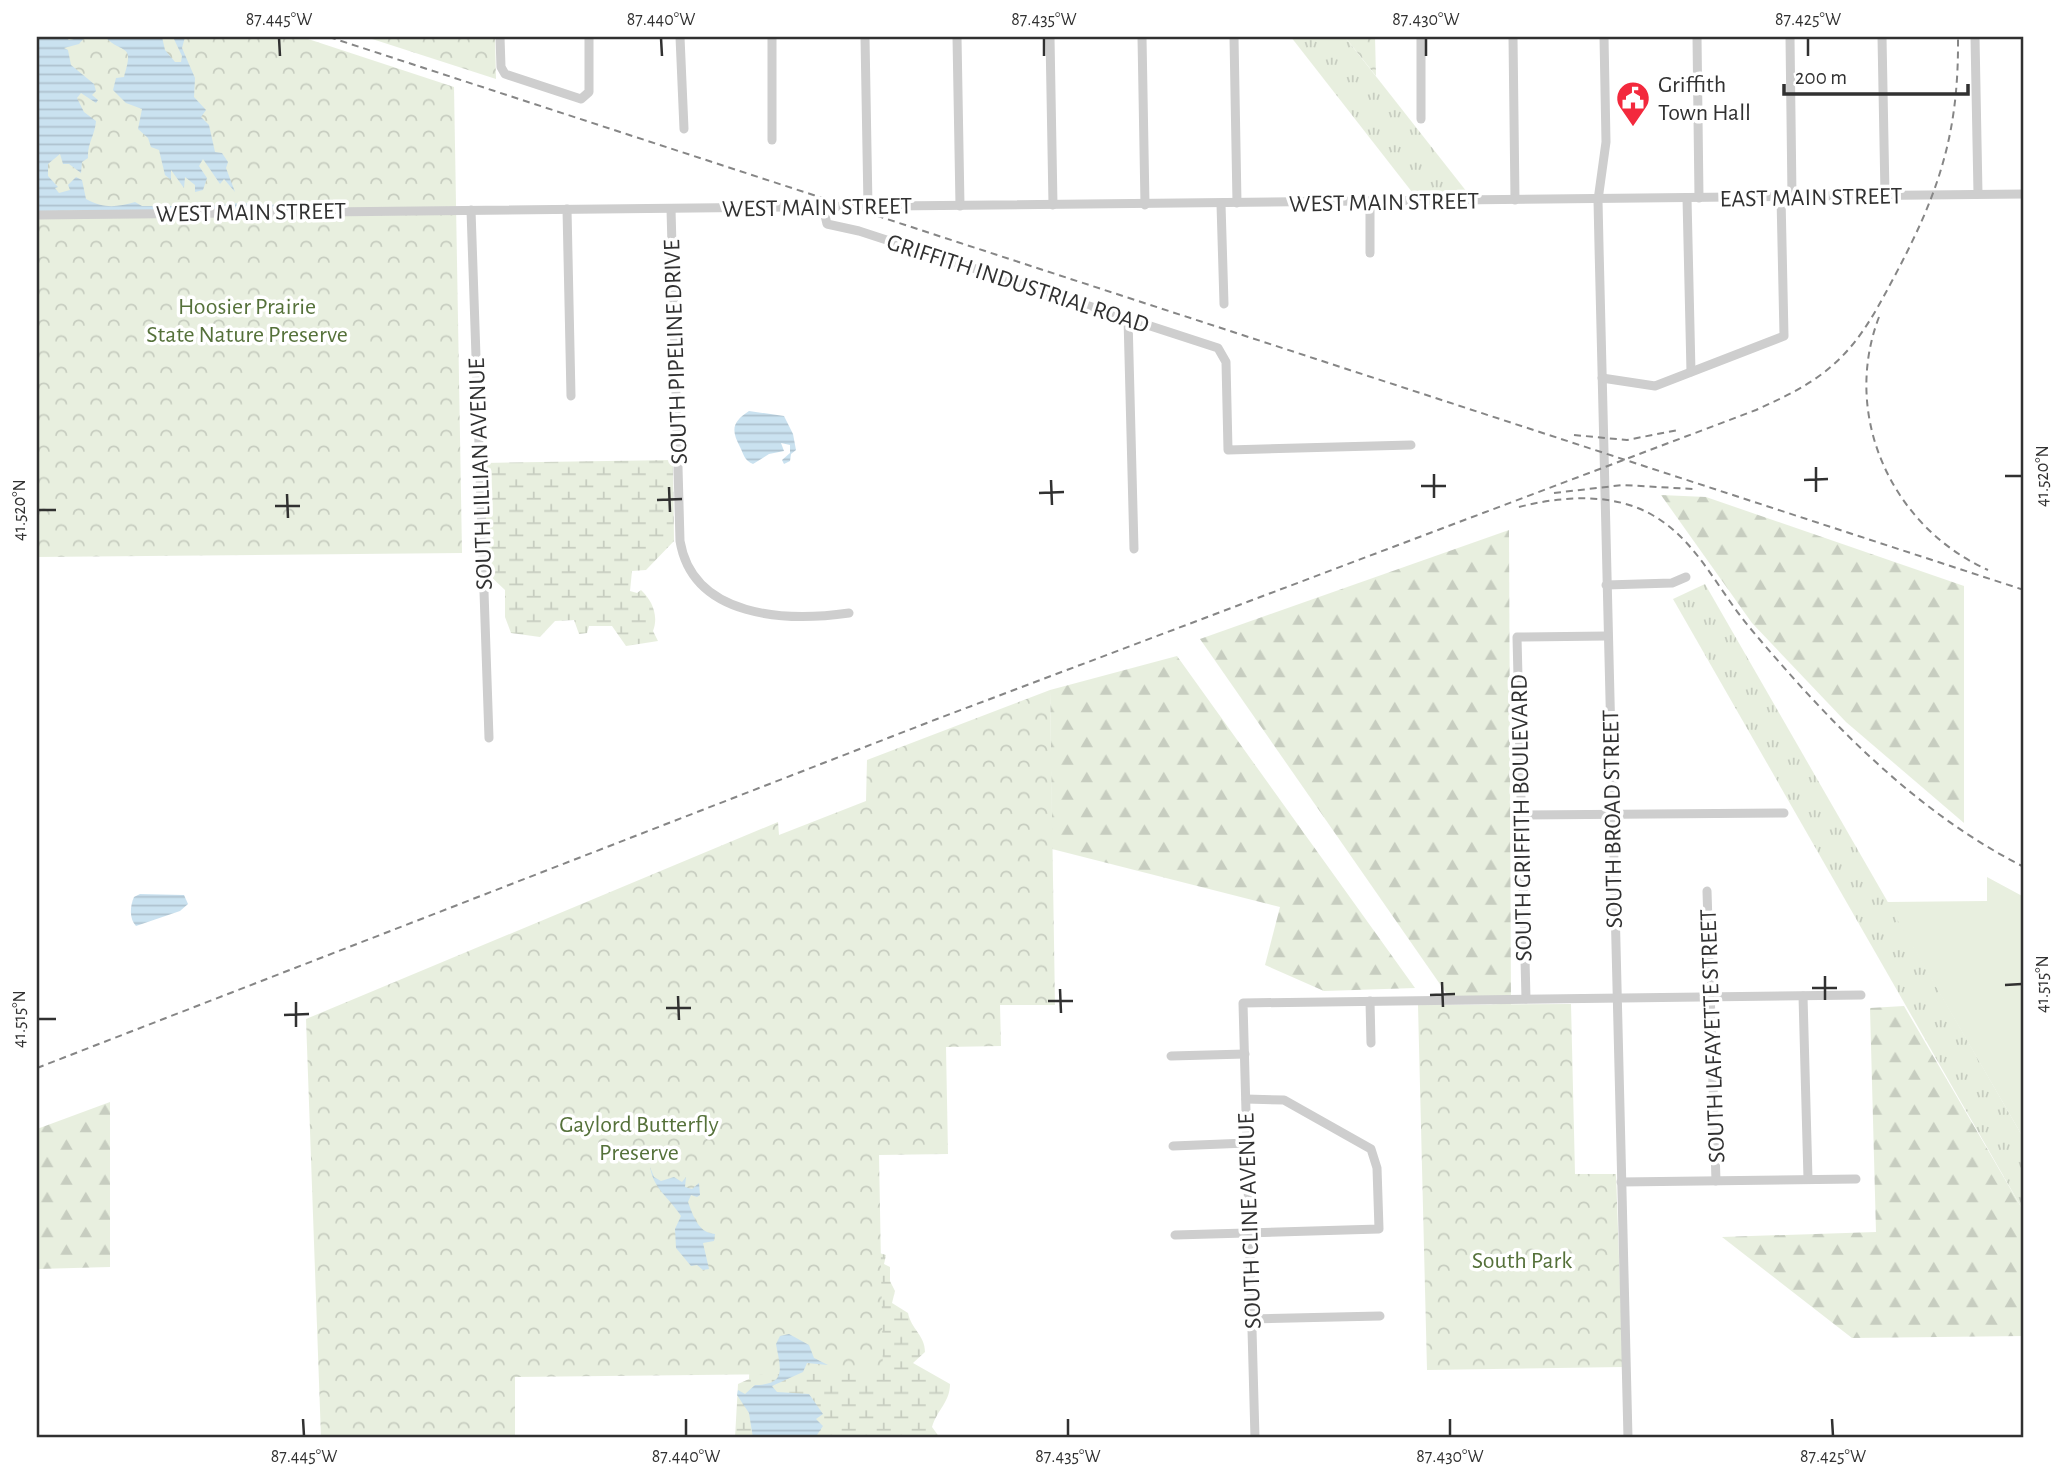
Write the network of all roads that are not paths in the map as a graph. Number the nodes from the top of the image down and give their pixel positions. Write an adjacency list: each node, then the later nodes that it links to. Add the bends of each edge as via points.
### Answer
1 (500, 37): 2 (street, via 504,72 578,99 585,99 590,90)
2 (589, 37)
3 (680, 37): 18 (street)
4 (772, 37): 19 (street)
5 (865, 37): 36 (street)
6 (957, 37): 34 (street)
7 (1050, 37): 32 (street)
8 (1142, 37): 33 (street)
9 (1234, 37): 31 (street)
10 (1421, 37): 17 (street)
11 (1513, 37): 27 (street)
12 (1604, 37): 28 (street, SOUTH BROAD STREET, via 1606,142)
13 (1697, 37): 26 (street)
14 (1790, 37): 24 (street)
15 (1882, 37): 22 (street)
16 (1975, 37): 20 (street)
17 (1422, 119)
18 (684, 129)
19 (772, 140)
20 (1978, 194): 21 (street, EAST MAIN STREET); 22 (street, EAST MAIN STREET)
21 (2024, 194)
22 (1885, 195): 24 (street, EAST MAIN STREET)
23 (1781, 197): 24 (street, EAST MAIN STREET); 26 (street, EAST MAIN STREET); 44 (street, via 1784,336)
24 (1792, 197)
25 (1688, 198): 26 (street, EAST MAIN STREET); 28 (street, EAST MAIN STREET); 44 (street)
26 (1699, 198)
27 (1515, 200): 28 (street, WEST MAIN STREET); 29 (street, WEST MAIN STREET)
28 (1598, 200): 45 (street, SOUTH BROAD STREET)
29 (1370, 202): 31 (street, WEST MAIN STREET); 41 (street)
30 (1221, 204): 31 (street, WEST MAIN STREET); 33 (street, WEST MAIN STREET); 42 (street)
31 (1237, 204)
32 (1053, 205): 33 (street, WEST MAIN STREET); 34 (street, WEST MAIN STREET)
33 (1145, 205)
34 (960, 206): 36 (street, WEST MAIN STREET)
35 (823, 207): 36 (street, WEST MAIN STREET); 38 (street, WEST MAIN STREET); 43 (street, GRIFFITH INDUSTRIAL ROAD, via 827,224)
36 (868, 207)
37 (567, 209): 38 (street, WEST MAIN STREET); 39 (street, WEST MAIN STREET); 46 (street)
38 (671, 209): 51 (street, SOUTH PIPELINE DRIVE, via 680,541 686,564 707,591 747,610 799,617)
39 (471, 210): 40 (street, WEST MAIN STREET); 53 (street, SOUTH LILLIAN AVENUE)
40 (37, 215)
41 (1370, 253)
42 (1224, 304)
43 (1128, 318): 47 (street, GRIFFITH INDUSTRIAL ROAD, via 1216,347 1223,354 1228,450); 48 (street)
44 (1691, 372): 45 (street, via 1653,387)
45 (1602, 378): 50 (street, SOUTH BROAD STREET)
46 (571, 396)
47 (1412, 445)
48 (1134, 549)
49 (1686, 577): 50 (street, via 1672,583)
50 (1606, 585): 52 (street, SOUTH BROAD STREET)
51 (849, 613)
52 (1607, 636): 55 (street, SOUTH BROAD STREET); 56 (street, SOUTH GRIFFITH BOULEVARD, via 1517,637)
53 (489, 738)
54 (1784, 813): 55 (street)
55 (1612, 814): 56 (street); 61 (street, SOUTH BROAD STREET)
56 (1521, 815): 62 (street, SOUTH GRIFFITH BOULEVARD)
57 (1707, 891): 60 (street, SOUTH LAFAYETTE STREET)
58 (1861, 995): 59 (street)
59 (1803, 996): 60 (street); 70 (street)
60 (1711, 997): 61 (street); 72 (street, SOUTH LAFAYETTE STREET)
61 (1616, 998): 62 (street); 73 (street, SOUTH BROAD STREET)
62 (1526, 999): 63 (street)
63 (1370, 1001): 64 (street); 65 (street, SOUTH CLINE AVENUE, via 1244,1003)
64 (1371, 1043)
65 (1245, 1054): 66 (street); 67 (street, SOUTH CLINE AVENUE)
66 (1171, 1056)
67 (1246, 1099): 68 (street, SOUTH CLINE AVENUE); 74 (street, via 1284,1100 1367,1146 1377,1163 1379,1229)
68 (1247, 1143): 69 (street); 74 (street, SOUTH CLINE AVENUE)
69 (1173, 1146)
70 (1808, 1179): 71 (street); 72 (street)
71 (1856, 1179)
72 (1716, 1181): 73 (street)
73 (1621, 1182): 79 (street, SOUTH BROAD STREET)
74 (1249, 1233): 75 (street); 77 (street, SOUTH CLINE AVENUE)
75 (1175, 1235)
76 (1381, 1316): 77 (street)
77 (1252, 1319): 78 (street, SOUTH CLINE AVENUE)
78 (1255, 1438)
79 (1628, 1438)

